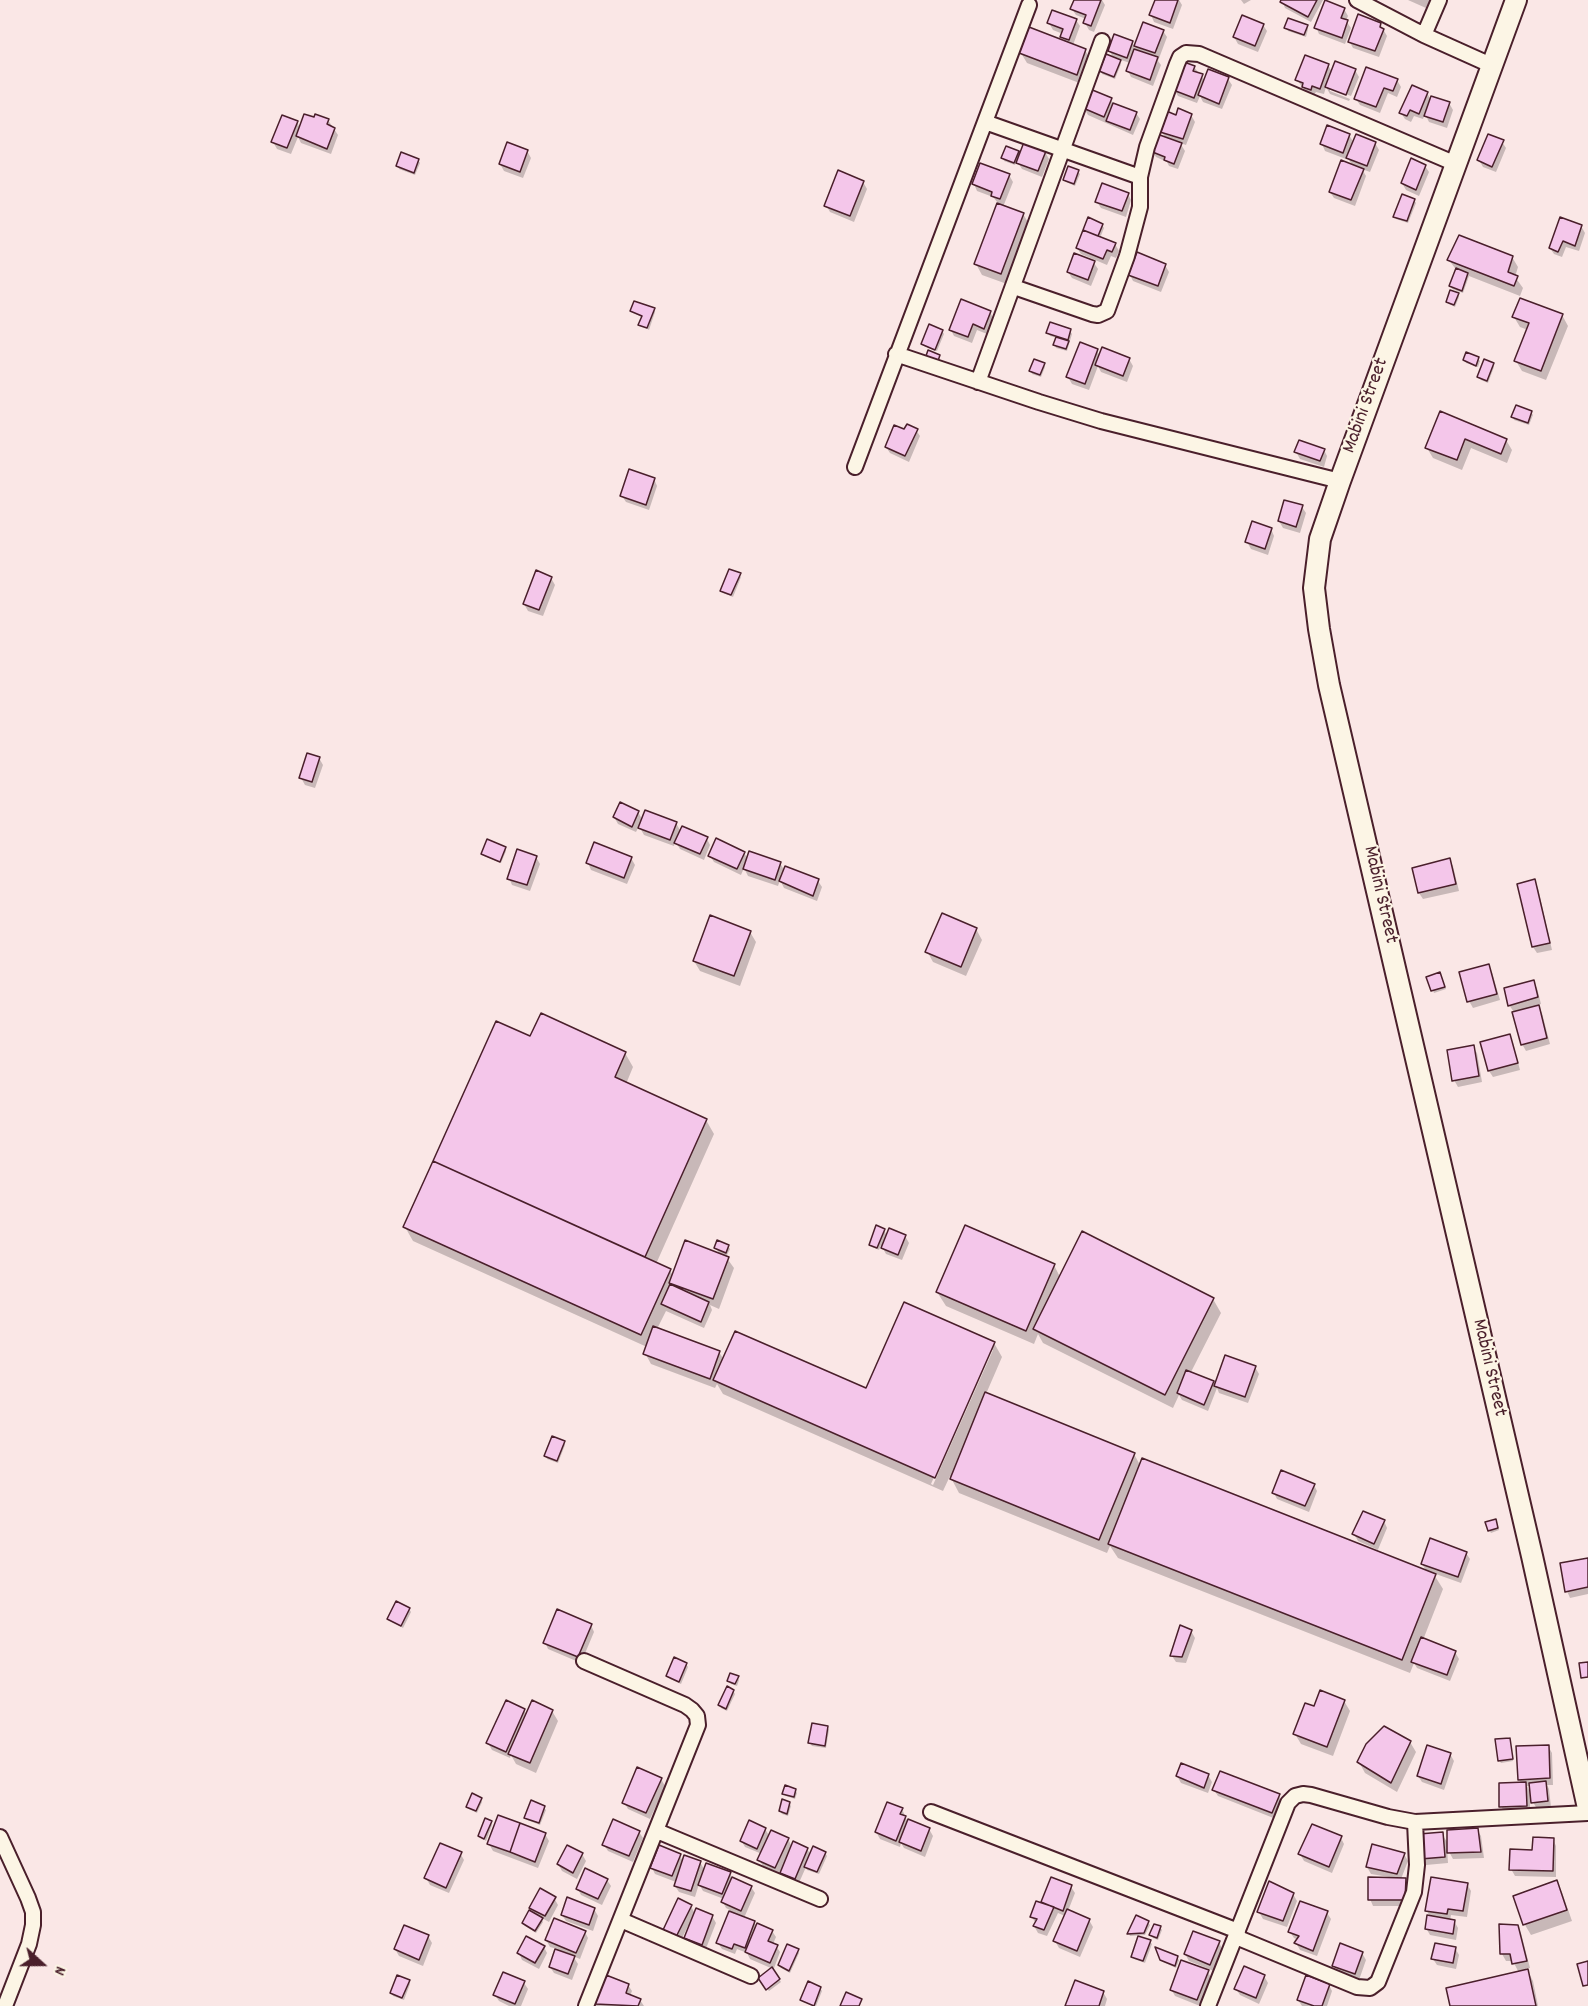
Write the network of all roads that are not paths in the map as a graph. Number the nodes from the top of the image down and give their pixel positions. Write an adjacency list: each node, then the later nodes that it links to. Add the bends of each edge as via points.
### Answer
1 (1357, 0): 5 (street)
2 (1439, 0): 5 (street)
3 (1516, 0): 7 (main road, Mabini Street)
4 (1029, 5): 8 (street)
5 (1424, 35): 7 (street)
6 (1102, 41): 9 (street)
7 (1493, 66): 10 (main road, Mabini Street)
8 (985, 122): 9 (street); 13 (street)
9 (1063, 150): 11 (street); 12 (street)
10 (1456, 164): 11 (street, via 1192,52 1180,57 1177,64); 16 (main road, Mabini Street)
11 (1140, 177): 12 (street, via 1140,207 1107,311 1092,314)
12 (1014, 287): 14 (street)
13 (896, 354): 14 (street); 15 (street)
14 (978, 382): 16 (street, via 1101,421)
15 (855, 467)
16 (1340, 481): 18 (main road, Mabini Street, via 1320,539 1314,588 1329,686)
17 (584, 1660): 22 (street, via 685,1705 697,1716 696,1734)
18 (1588, 1808)
19 (931, 1812): 26 (street)
20 (1588, 1813): 21 (street)
21 (1415, 1822): 26 (street, via 1311,1795 1295,1796 1288,1803); 26 (street, via 1414,1892 1378,1982 1370,1988 1357,1987)
22 (657, 1831): 24 (street); 25 (street)
23 (0, 1837): 28 (street, via 33,1912 29,1944)
24 (820, 1899)
25 (621, 1920): 27 (street); 29 (street)
26 (1237, 1934): 30 (street)
27 (751, 1976)
28 (5, 2006)
29 (586, 2006)
30 (1208, 2006)

